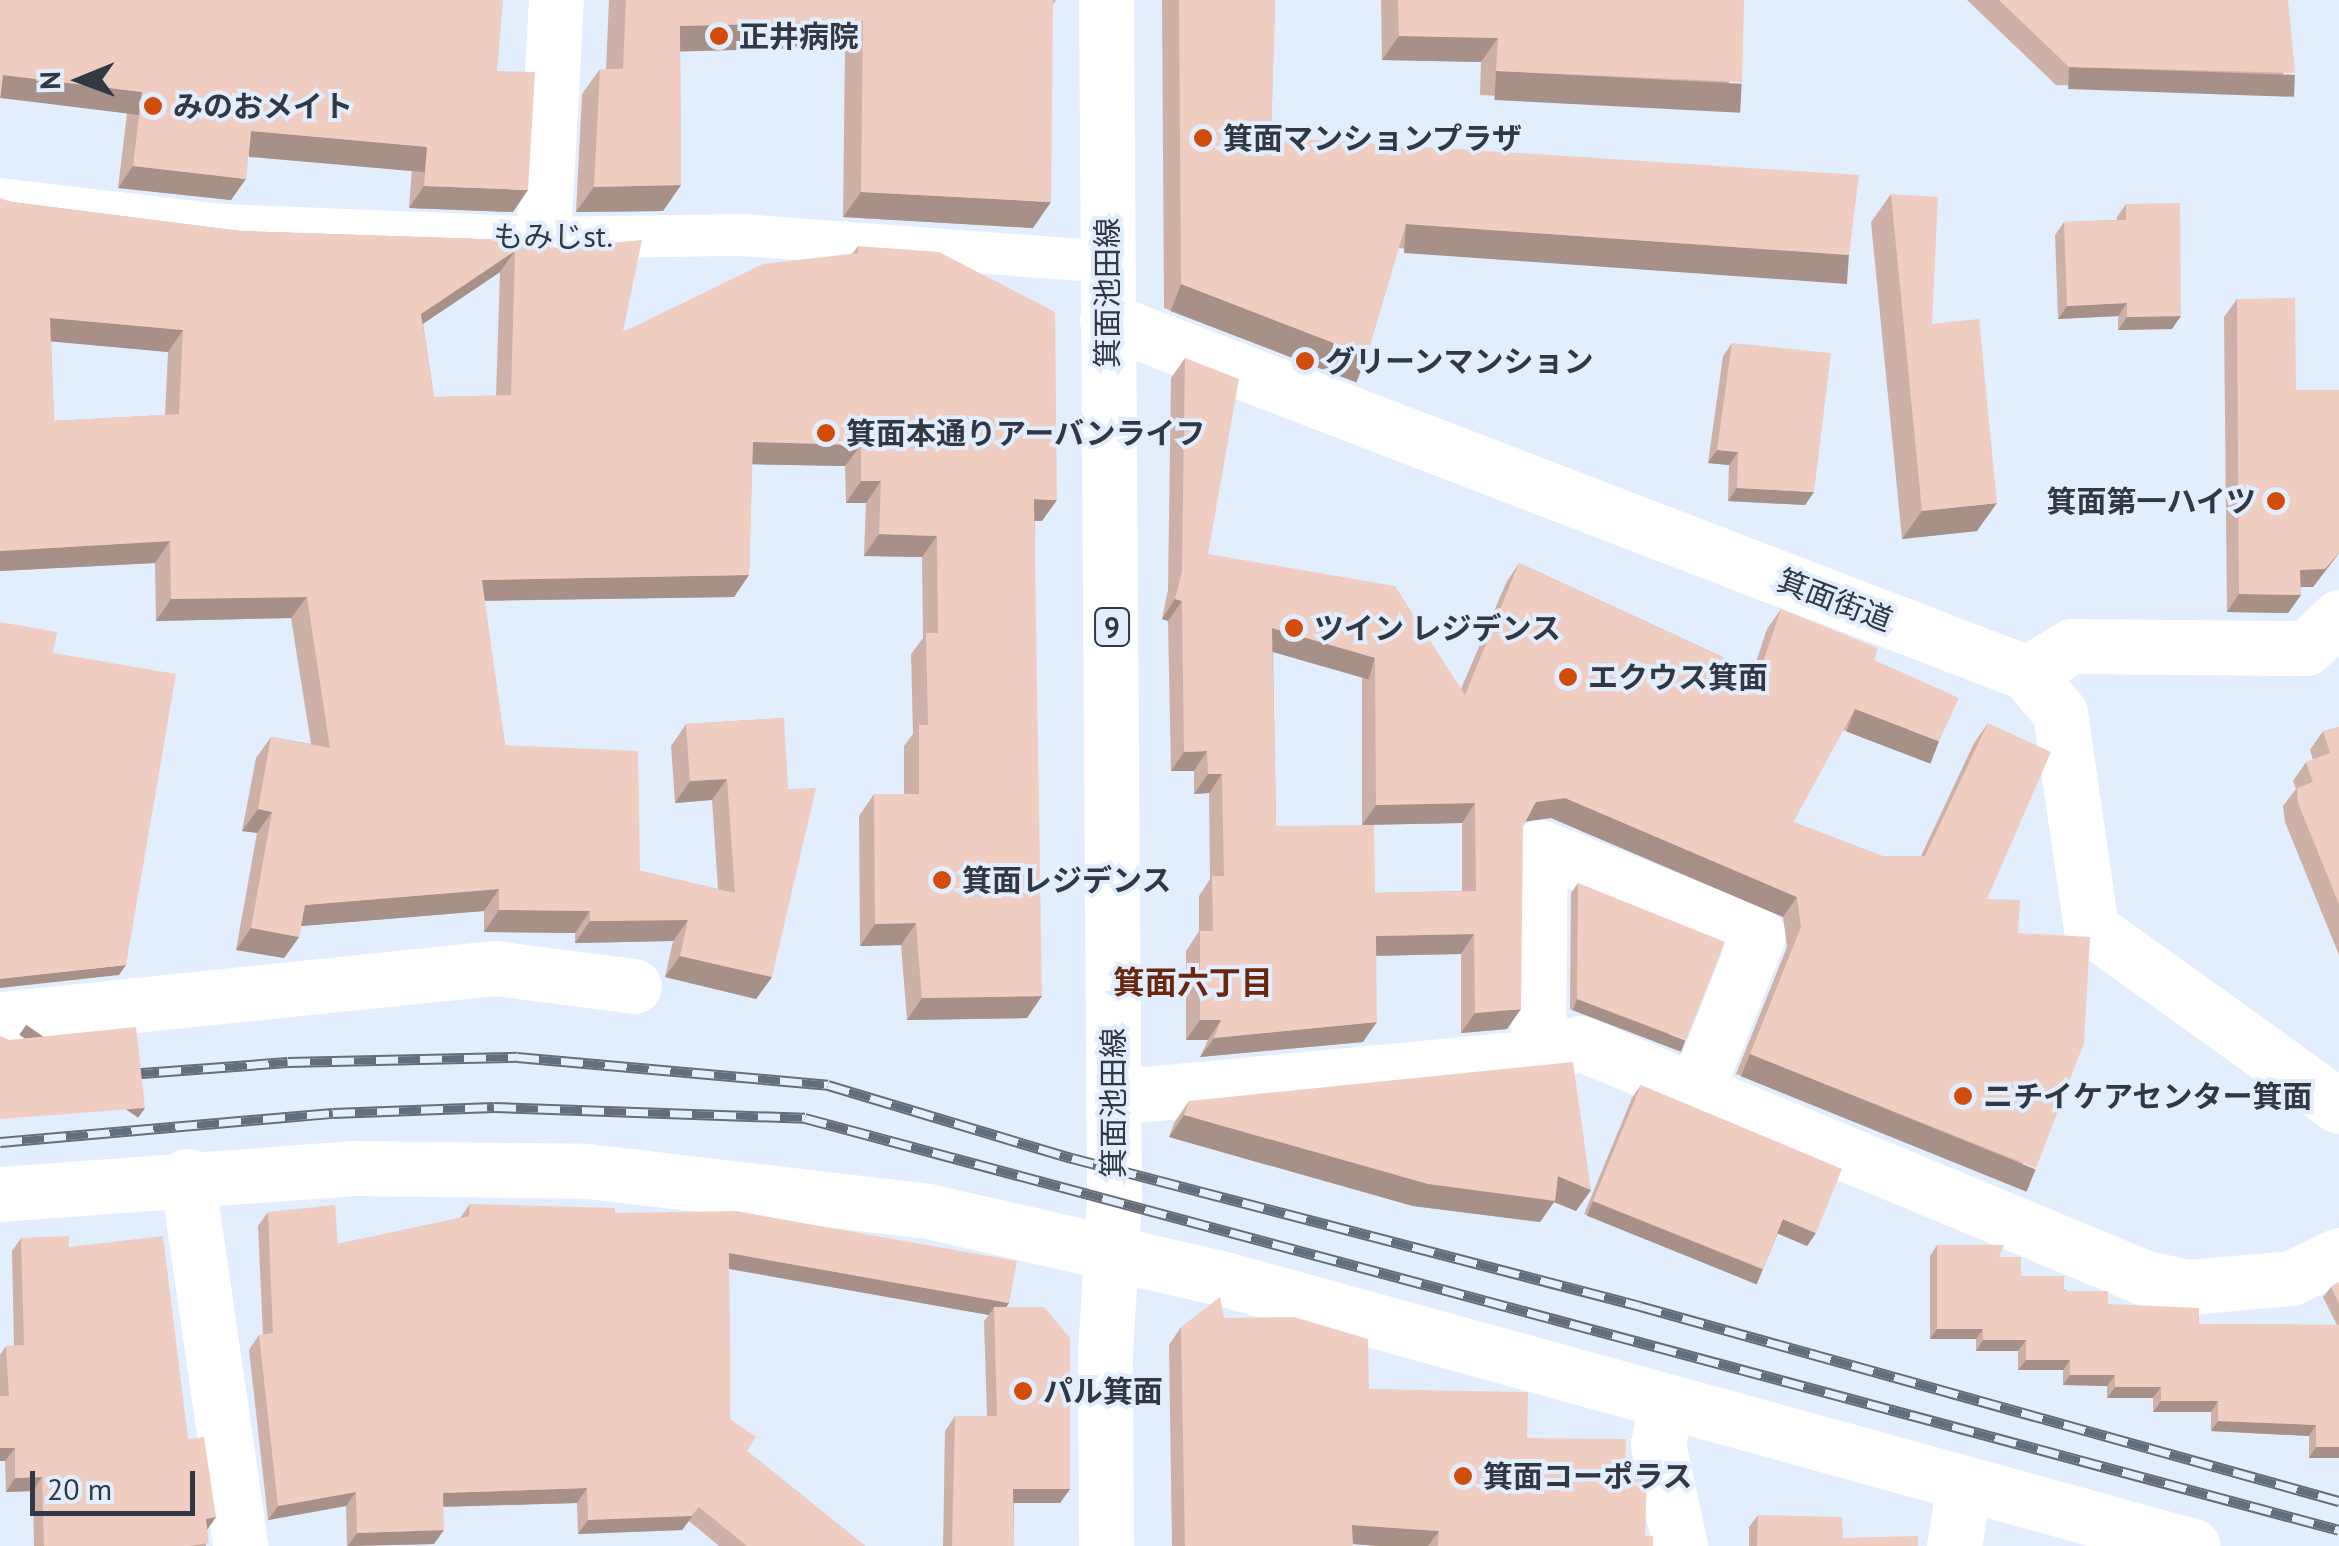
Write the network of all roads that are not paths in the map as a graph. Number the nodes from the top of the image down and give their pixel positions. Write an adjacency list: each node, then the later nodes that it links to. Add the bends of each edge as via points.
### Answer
1 (556, 0): 4 (street)
2 (1106, 0): 5 (street, 箕面池田線 / 9)
3 (0, 199): 4 (street, もみじst., via 222,225)
4 (543, 238): 5 (street, もみじst., via 742,234)
5 (1106, 262): 6 (street, 箕面池田線 / 9)
6 (1107, 320): 8 (street, 箕面街道); 13 (street, 箕面池田線 / 9)
7 (2339, 617): 8 (street, via 2306,648 2072,646)
8 (2028, 673): 14 (street, via 2060,713 2091,928)
9 (634, 986): 10 (street, via 495,968)
10 (0, 1019)
11 (1538, 1056): 12 (street, via 1580,1043); 12 (street, via 1540,847 1758,934); 13 (street)
12 (1696, 1091): 18 (street, via 2146,1278 2187,1287 2291,1278)
13 (1114, 1096): 17 (street, 箕面池田線 / 9)
14 (2339, 1106)
15 (187, 1176): 16 (street); 17 (street, via 354,1168 588,1171 928,1211); 21 (street)
16 (0, 1194)
17 (1112, 1254): 19 (street, via 1217,1277); 22 (street, 箕面池田線 / 9, via 1104,1355)
18 (2339, 1255)
19 (1667, 1405): 20 (street); 23 (street, via 1658,1444)
20 (1964, 1485): 24 (street); 25 (street)
21 (240, 1546)
22 (1106, 1546)
23 (1680, 1546)
24 (1954, 1546)
25 (2194, 1546)

